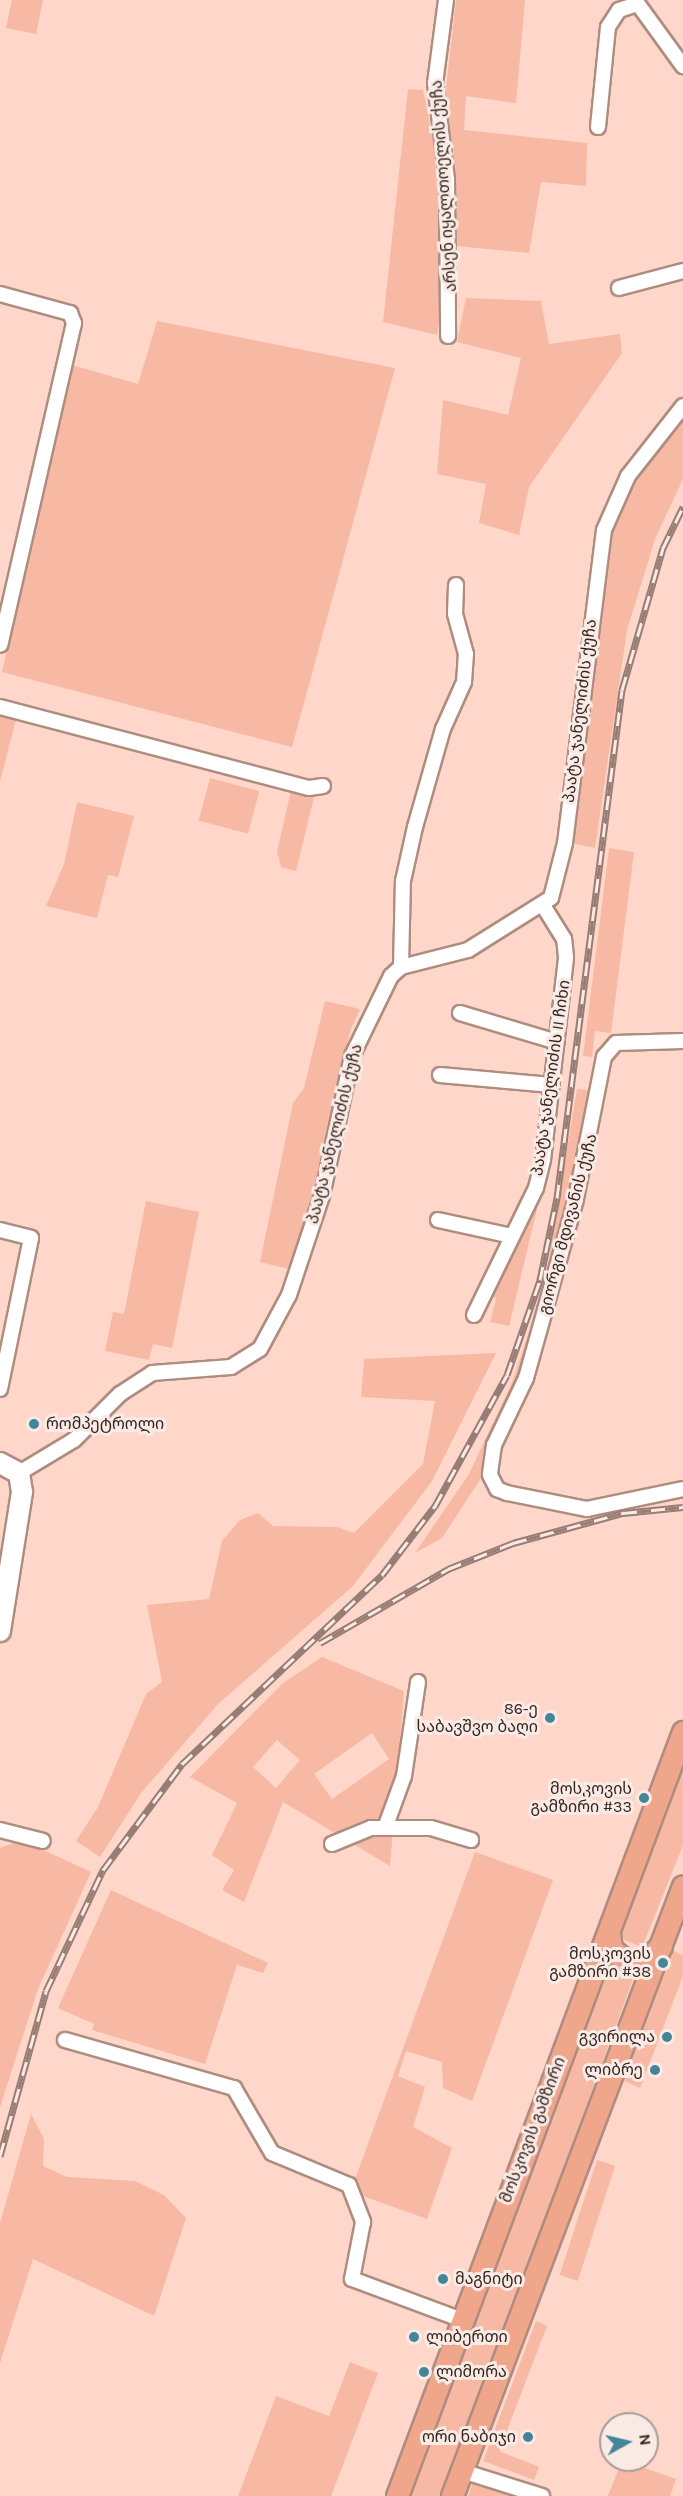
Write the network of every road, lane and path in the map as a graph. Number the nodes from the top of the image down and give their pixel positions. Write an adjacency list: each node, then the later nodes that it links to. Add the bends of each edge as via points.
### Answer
1 (446, 0): 8 (street, არსენ იყალთოელის ქუჩა, via 435,82 447,179)
2 (636, 2): 3 (street); 4 (street, via 619,10 608,27)
3 (683, 66)
4 (598, 127)
5 (683, 271): 6 (street)
6 (619, 288)
7 (0, 294): 11 (street, via 70,313 74,322)
8 (448, 336)
9 (683, 406): 14 (street, პაატა ჯანელიძის ქუჩა, via 628,476 604,530 560,872)
10 (456, 585): 15 (street, via 455,614 466,654 464,682 443,729 415,827 404,881)
11 (0, 645)
12 (0, 707): 13 (street, via 301,786)
13 (323, 786)
14 (543, 905): 15 (street, via 468,950); 18 (street, პაატა ჯანელიძის II ჩიხი, via 564,939 566,957)
15 (401, 967): 27 (street, პაატა ჯანელიძის ქუჩა, via 363,1025 340,1098 322,1196 269,1337 231,1367 152,1373 120,1394 74,1440)
16 (460, 1013): 18 (street)
17 (683, 1041): 28 (street, გიორგი მდივანის ქუჩა, via 616,1043 604,1057 576,1199 526,1378 494,1445 490,1468 497,1489 587,1509)
18 (557, 1042): 20 (street, პაატა ჯანელიძის II ჩიხი)
19 (440, 1075): 20 (street)
20 (552, 1085): 23 (street, პაატა ჯანელიძის II ჩიხი, via 536,1188)
21 (438, 1220): 23 (street)
22 (0, 1230): 25 (street, via 31,1238)
23 (512, 1236): 24 (street, პაატა ჯანელიძის II ჩიხი)
24 (474, 1315)
25 (0, 1389)
26 (0, 1463): 27 (main road)
27 (19, 1473): 29 (main road, via 22,1492)
28 (683, 1489)
29 (5, 1564): 30 (main road)
30 (0, 1631)
31 (418, 1682): 33 (street, via 404,1776)
32 (683, 1732): 40 (main road, მოსკოვის გამზირი)
33 (385, 1828): 35 (street, via 431,1828); 37 (street, via 343,1836)
34 (0, 1830): 36 (street)
35 (471, 1840)
36 (43, 1841)
37 (332, 1844)
38 (683, 1886): 39 (main road)
39 (676, 1927): 41 (main road)
40 (609, 1934): 41 (main road, via 611,1949 626,1961 645,1961); 43 (main road, მოსკოვის გამზირი)
41 (662, 1946): 44 (main road)
42 (65, 2040): 43 (street, via 234,2088 272,2153 349,2185 363,2222 352,2279)
43 (462, 2320): 45 (main road, მოსკოვის გამზირი)
44 (462, 2471): 46 (main road); 47 (street)
45 (397, 2496)
46 (452, 2496)
47 (542, 2496)

